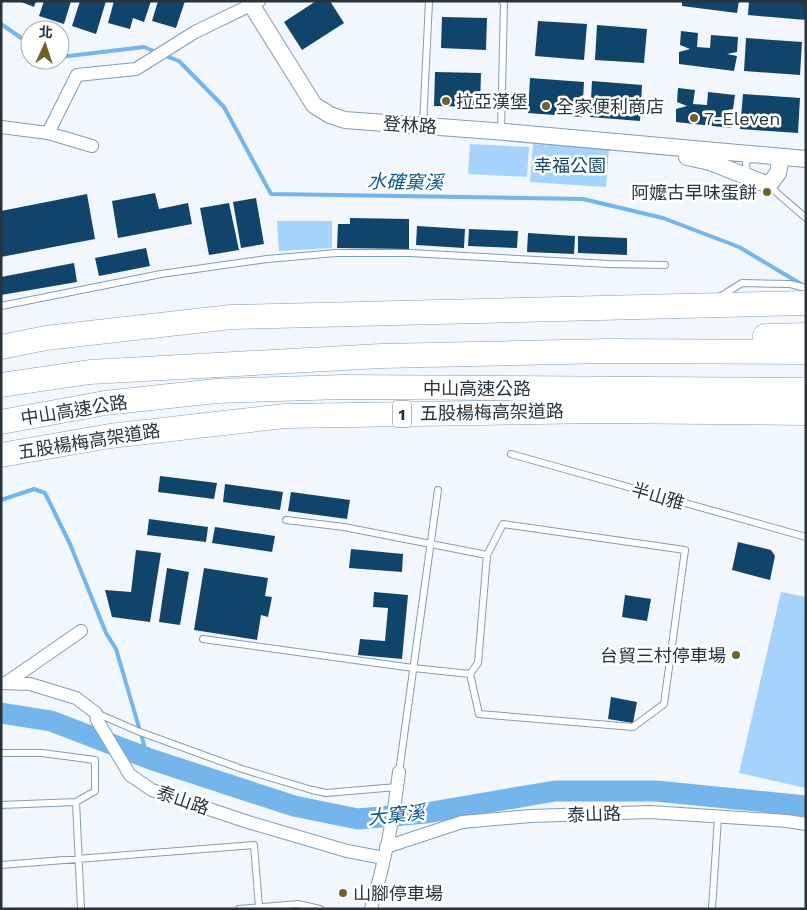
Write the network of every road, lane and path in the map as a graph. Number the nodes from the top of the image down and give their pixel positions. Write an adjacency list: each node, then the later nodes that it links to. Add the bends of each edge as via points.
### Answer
1 (429, 1): 4 (lane)
2 (502, 1): 6 (lane)
3 (253, 2): 4 (street, 登林路, via 314,105 345,120); 7 (street, via 195,32 136,70 77,75)
4 (422, 126): 6 (street, 登林路)
5 (1, 127): 7 (street)
6 (501, 132): 8 (street, 登林路)
7 (48, 133): 9 (street)
8 (632, 144): 10 (street, 登林路); 13 (street, 登林路, via 710,162)
9 (92, 146)
10 (752, 154): 12 (street, 登林路); 13 (lane, via 746,163)
11 (805, 156): 12 (street, 登林路)
12 (781, 157): 14 (street, via 778,173)
13 (747, 176): 14 (street, 登林路)
14 (769, 185): 15 (lane, 登林路)
15 (806, 218)
16 (665, 265): 21 (lane, via 410,252 336,253 161,274)
17 (806, 288): 19 (lane, via 790,284 742,283 720,297)
18 (704, 298): 22 (lane, via 565,307)
19 (712, 298)
20 (806, 303): 26 (highway, via 231,317 46,338)
21 (1, 306)
22 (164, 317)
23 (48, 331): 24 (lane)
24 (38, 332)
25 (806, 335): 27 (highway, via 743,337)
26 (1, 347)
27 (607, 351): 28 (highway, 中山高速公路); 29 (highway, 中山高速公路, via 381,356)
28 (806, 352)
29 (90, 372): 30 (highway); 31 (highway, 中山高速公路)
30 (1, 380)
31 (1, 385)
32 (806, 390): 33 (highway, 中山高速公路 / 1, via 343,387)
33 (216, 391): 36 (highway); 37 (highway, 中山高速公路 / 1, via 105,403)
34 (806, 402): 36 (highway, via 345,401 217,405)
35 (806, 413): 40 (highway, 五股楊梅高架道路 / 1, via 598,411 286,416 110,436)
36 (88, 416): 38 (highway)
37 (1, 422)
38 (1, 438)
39 (511, 454): 43 (lane, 半山雅)
40 (1, 455)
41 (438, 490): 44 (lane)
42 (286, 520): 44 (lane, via 344,527)
43 (806, 537)
44 (430, 544): 45 (lane); 48 (lane)
45 (487, 555): 49 (lane, via 478,663); 49 (lane, via 503,524 684,550 664,704 633,727 479,714)
46 (81, 631): 50 (street)
47 (202, 639): 48 (lane)
48 (413, 668): 49 (lane); 53 (lane)
49 (470, 674)
50 (4, 683): 51 (street, via 30,684 76,698)
51 (97, 716): 54 (lane, via 242,769 312,790 326,793); 59 (street, 泰山路, via 130,775 152,790 347,851)
52 (1, 753): 55 (lane, via 42,753 94,760 95,791)
53 (399, 772): 54 (street)
54 (397, 790): 59 (street)
55 (76, 802): 56 (lane); 60 (lane)
56 (1, 805)
57 (718, 818): 58 (street, 泰山路); 59 (street, 泰山路, via 650,812 462,822); 69 (lane)
58 (806, 824)
59 (385, 853): 68 (street)
60 (79, 859): 61 (lane); 63 (lane, via 254,845); 64 (lane)
61 (1, 865)
62 (297, 906): 63 (lane); 67 (lane)
63 (259, 907): 66 (lane)
64 (80, 909)
65 (239, 909): 66 (lane)
66 (243, 909)
67 (320, 909)
68 (371, 909)
69 (712, 909)

